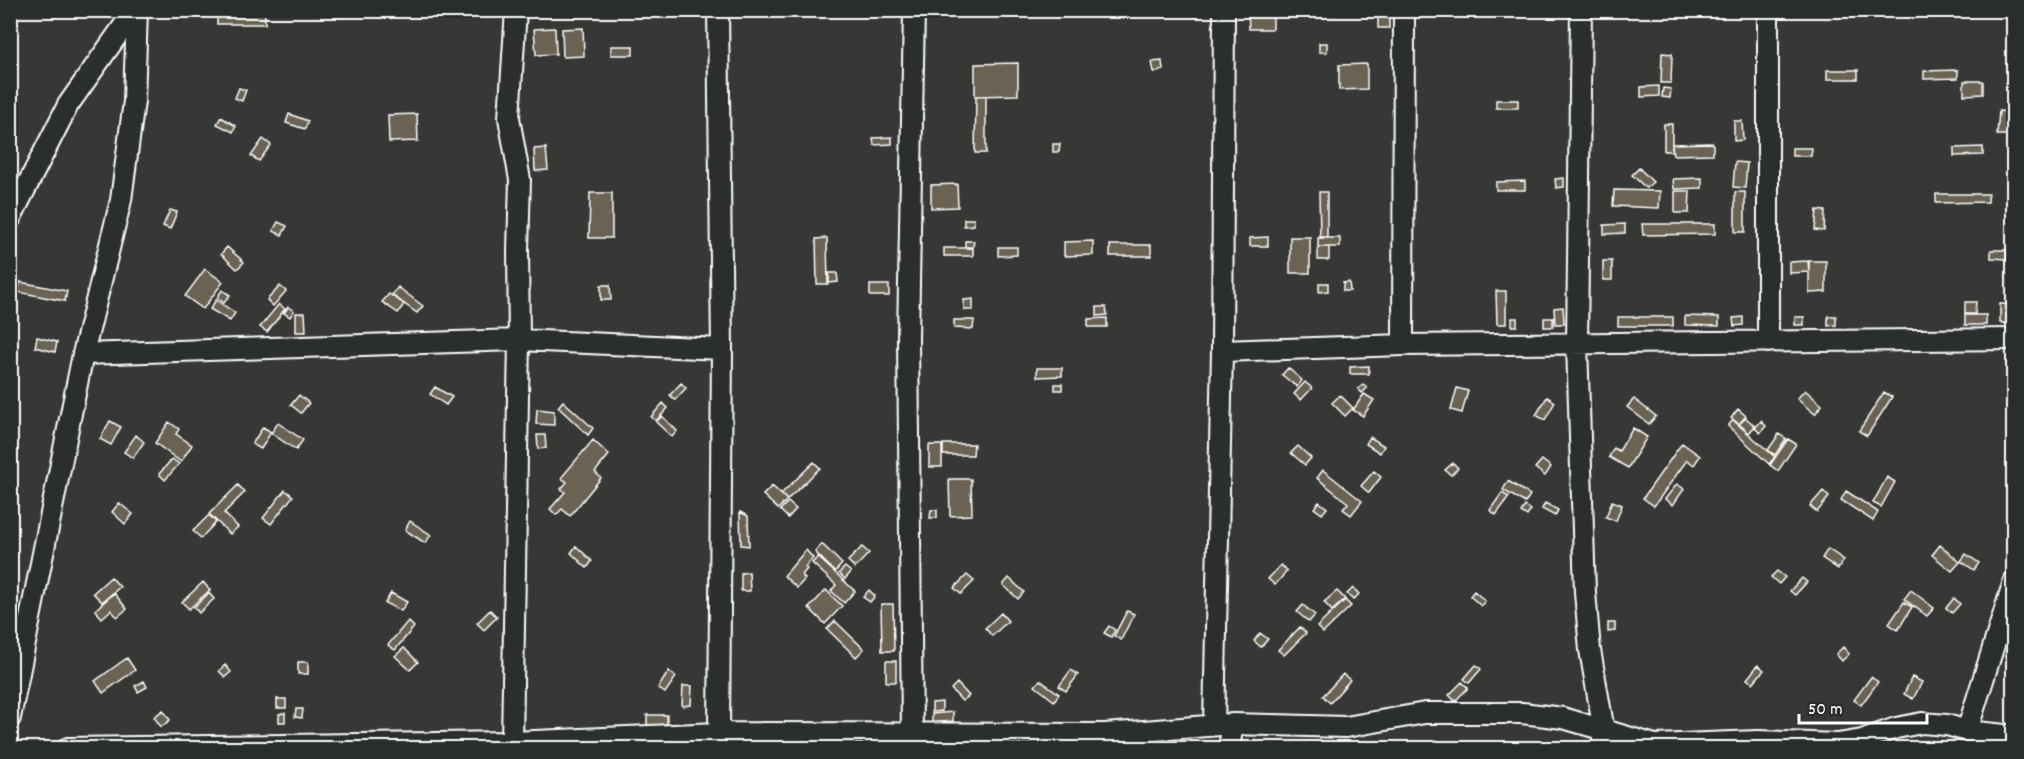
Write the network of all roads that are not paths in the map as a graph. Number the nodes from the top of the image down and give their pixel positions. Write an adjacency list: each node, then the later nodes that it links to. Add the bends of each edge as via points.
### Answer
1 (136, 10): 9 (street, via 68,105); 17 (street, via 134,101 122,200)
2 (516, 10): 11 (street, via 509,118 520,180)
3 (718, 10): 15 (street)
4 (914, 10): 23 (street, via 908,338)
5 (1224, 10): 16 (street)
6 (1404, 10): 14 (street)
7 (1581, 10): 13 (street)
8 (1768, 10): 12 (street)
9 (10, 219)
10 (2013, 339): 12 (street)
11 (519, 340): 15 (street); 17 (street); 27 (street)
12 (1768, 342): 13 (street)
13 (1577, 344): 14 (street); 25 (street, via 1584,592)
14 (1403, 345): 16 (street)
15 (722, 349): 22 (street)
16 (1222, 351): 20 (street)
17 (83, 354): 19 (street)
18 (2013, 581): 21 (street)
19 (10, 718)
20 (1223, 724): 25 (street, via 1346,727 1425,713 1522,713 1563,718); 26 (street); 30 (street)
21 (1967, 731): 24 (street); 25 (street, via 1922,723 1838,744 1758,741 1655,745)
22 (719, 733): 23 (street); 28 (street)
23 (912, 733): 26 (street)
24 (2013, 736)
25 (1603, 740)
26 (1103, 741)
27 (512, 742): 28 (street); 29 (street)
28 (587, 744)
29 (68, 748)
30 (1229, 748)

